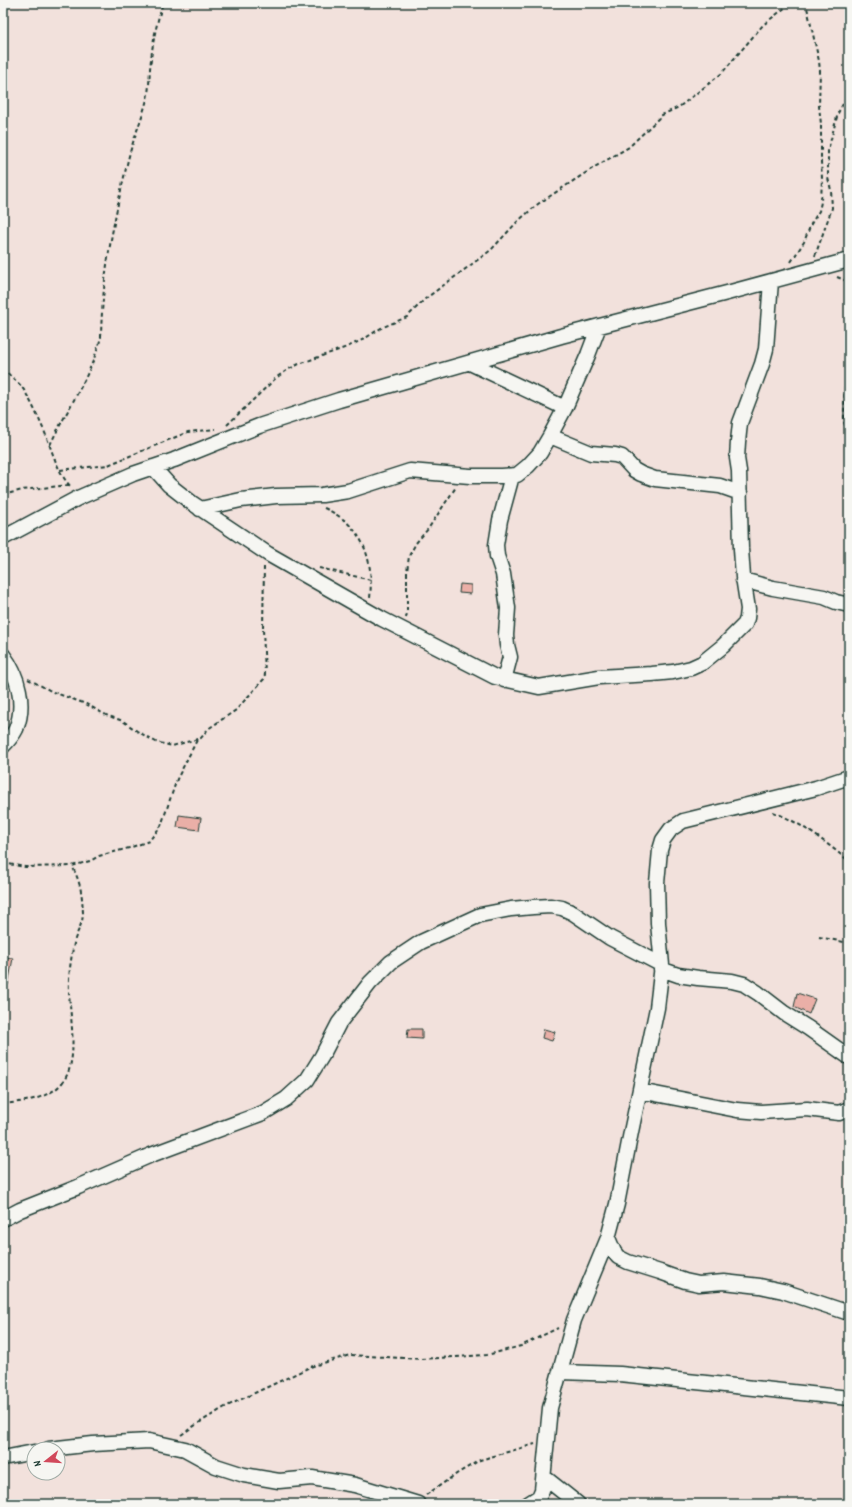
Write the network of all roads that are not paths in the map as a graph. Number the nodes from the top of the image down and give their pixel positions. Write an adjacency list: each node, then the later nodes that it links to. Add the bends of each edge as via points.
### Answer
1 (849, 260): 2 (street)
2 (777, 279): 3 (street); 9 (street, via 762,364 740,423 737,458)
3 (598, 326): 4 (street); 5 (street)
4 (470, 363): 5 (street); 7 (street, via 339,400 259,426)
5 (565, 408): 6 (street)
6 (550, 436): 8 (street, via 528,466); 9 (street, via 591,452 622,457 634,470 648,477 720,486)
7 (153, 468): 10 (street); 11 (street, via 83,496)
8 (512, 476): 10 (street, via 410,471 348,491 241,500); 15 (street, via 496,545 508,608 506,635 510,657)
9 (740, 493): 12 (street)
10 (200, 508): 15 (street, via 264,552 368,611)
11 (3, 538)
12 (743, 580): 13 (street, via 824,597); 15 (street, via 748,609 745,624 723,646 702,663 691,668 673,672 599,677 539,687)
13 (849, 605)
14 (3, 654): 16 (street, via 16,679 21,700 16,730)
15 (504, 680)
16 (3, 746)
17 (849, 777): 18 (street, via 795,794 683,821 671,829 660,850 657,883)
18 (661, 967): 19 (street, via 678,975 732,980 744,984); 20 (street, via 657,1008); 22 (street, via 562,908 533,907 480,915 421,942 391,962 370,983 339,1023 307,1080 286,1099 263,1113 151,1155)
19 (849, 1057)
20 (640, 1092): 21 (street, via 761,1112 807,1109 839,1113); 23 (street)
21 (849, 1109)
22 (3, 1219)
23 (608, 1238): 24 (street, via 618,1257 685,1281 699,1284 724,1282 760,1286); 25 (street, via 574,1320)
24 (849, 1313)
25 (560, 1372): 26 (street, via 620,1374); 30 (street, via 550,1408)
26 (849, 1398)
27 (66, 1447): 31 (street, via 149,1441 185,1449 216,1466 244,1475 279,1481 312,1478 348,1484)
28 (26, 1454): 29 (street)
29 (3, 1458)
30 (544, 1477): 32 (street, via 538,1498); 33 (street)
31 (409, 1503)
32 (528, 1504)
33 (578, 1504)

